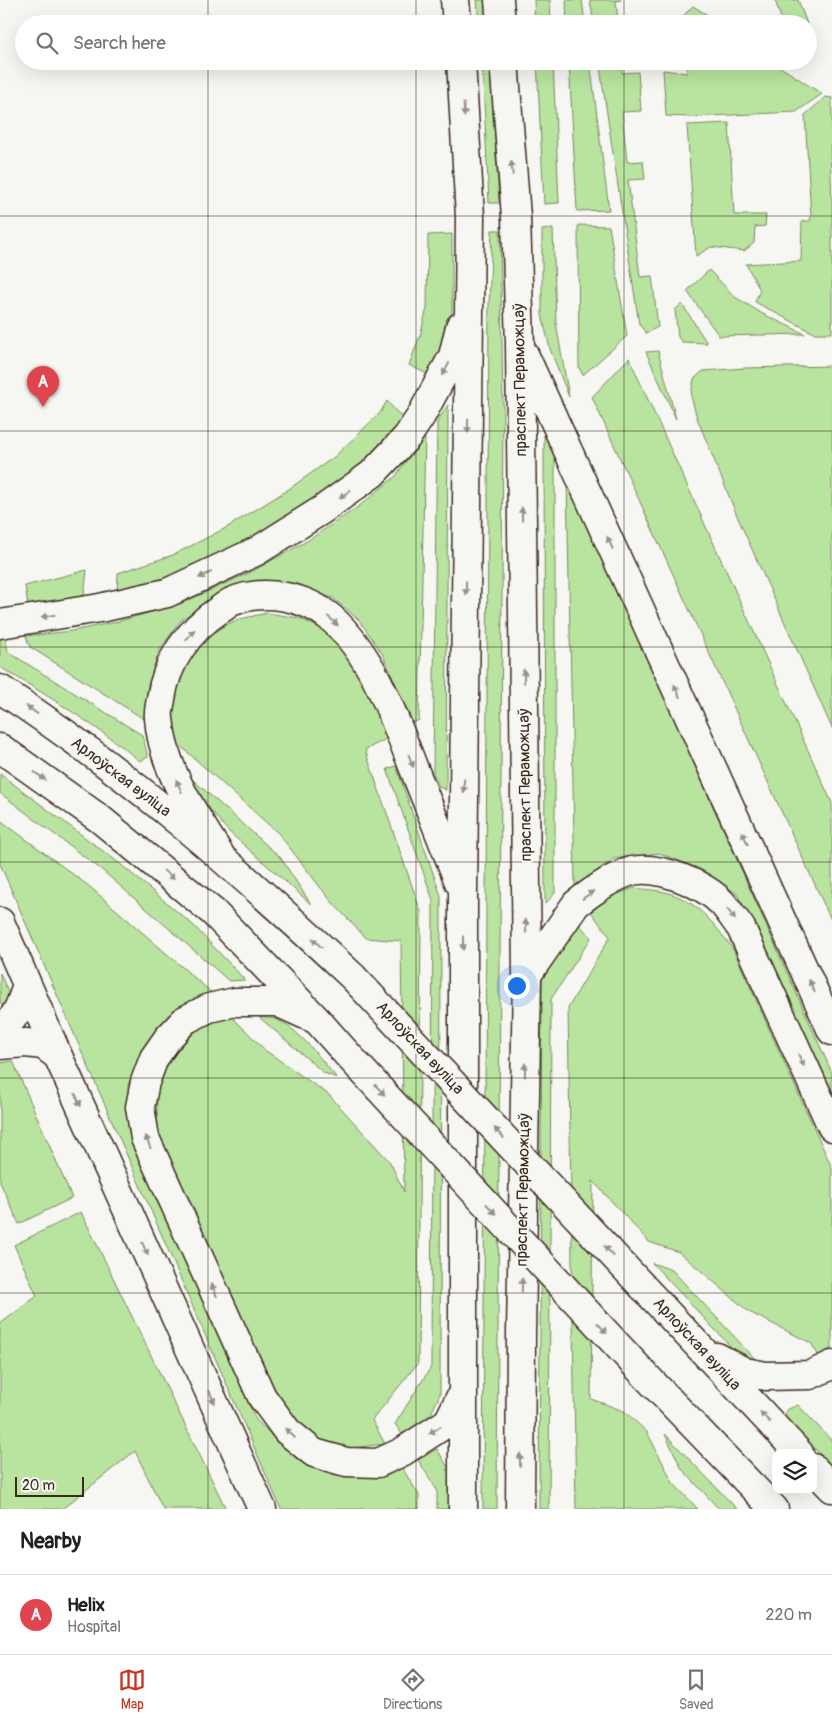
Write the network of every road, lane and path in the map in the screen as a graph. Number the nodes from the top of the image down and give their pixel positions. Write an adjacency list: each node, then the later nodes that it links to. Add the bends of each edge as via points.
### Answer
1 (455, 0): 3 (main road)
2 (499, 0): 4 (main road)
3 (456, 15)
4 (500, 15)
5 (462, 70): 7 (main road, one-way to 7, via 470,217)
6 (505, 70): 8 (main road, праспект Пераможцаў, one-way to 6, via 516,217)
7 (469, 290): 9 (main road, one-way to 9, via 453,356 407,437 372,474 322,510 257,551 167,592 100,608); 13 (main road, one-way to 13)
8 (520, 345): 15 (main road, праспект Пераможцаў, one-way to 8); 19 (main road, one-way to 8)
9 (0, 624)
10 (0, 689): 12 (main road, Арлоўская вуліца, one-way to 10, via 103,762)
11 (0, 748): 17 (main road, one-way to 17, via 100,819 213,912)
12 (222, 858): 13 (main road, one-way to 13, via 184,797 168,762 158,717 162,686 174,657 206,619 231,602 280,595 307,603 330,617 351,638 372,669); 23 (main road, Арлоўская вуліца, one-way to 12, bridge, via 353,977)
13 (463, 894): 25 (main road, one-way to 25)
14 (0, 922): 16 (main road)
15 (527, 975): 22 (main road, one-way to 22, via 576,904 605,883 632,872 655,871 703,888 722,903 741,928); 32 (main road, праспект Пераможцаў, one-way to 15)
16 (27, 985): 18 (main road, via 20,1008 9,1024); 21 (main road)
17 (317, 1020): 25 (main road, one-way to 17, via 448,1422 402,1452 378,1463 346,1462 314,1453 287,1431 262,1397 145,1138 140,1107 145,1082 154,1058 185,1020 209,1008 235,1002 277,1002); 27 (main road, one-way to 27, bridge)
18 (0, 1029)
19 (832, 1031)
20 (0, 1045): 21 (main road, via 43,1045)
21 (58, 1056): 30 (main road, one-way to 30)
22 (832, 1127)
23 (702, 1350): 24 (main road, via 745,1372 766,1376 810,1375); 26 (main road, Арлоўская вуліца, one-way to 23)
24 (832, 1365)
25 (463, 1392): 31 (main road)
26 (795, 1449)
27 (736, 1470): 33 (main road); 34 (main road)
28 (817, 1472): 29 (main road)
29 (832, 1488)
30 (262, 1509)
31 (464, 1509)
32 (520, 1509)
33 (762, 1509)
34 (774, 1509)

